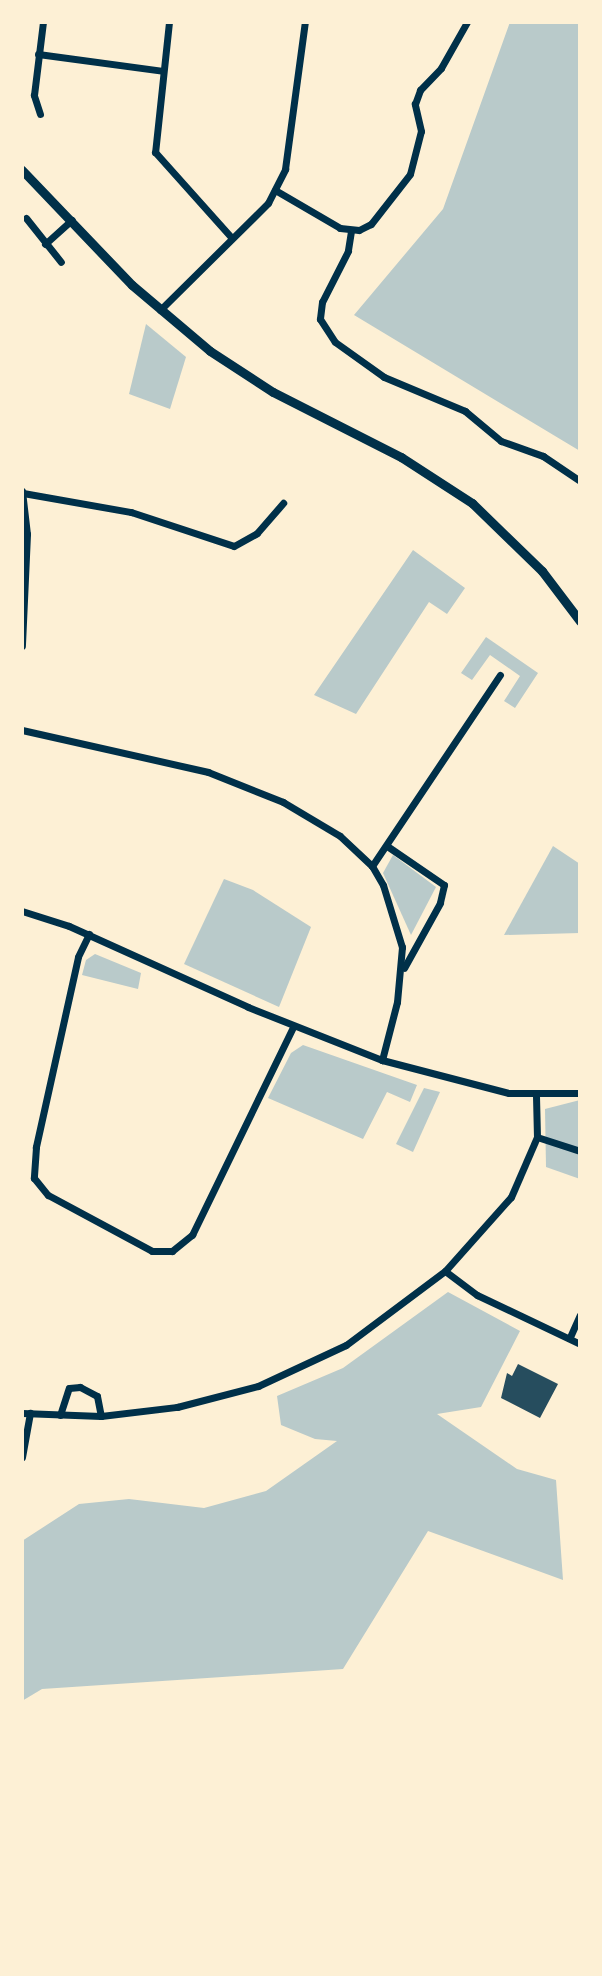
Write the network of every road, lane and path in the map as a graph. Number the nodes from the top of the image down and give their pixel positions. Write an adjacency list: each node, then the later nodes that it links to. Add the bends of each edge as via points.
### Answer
1 (43, 22): 5 (street)
2 (169, 22): 6 (street)
3 (305, 22): 9 (street, via 285,169)
4 (467, 22): 12 (street, via 441,68 420,90 415,104 421,131 410,174 371,224)
5 (38, 54): 6 (street); 7 (street, via 34,95)
6 (163, 71): 13 (street, via 155,152)
7 (40, 114)
8 (22, 170): 11 (main road)
9 (275, 190): 12 (street); 13 (street)
10 (26, 218): 14 (street)
11 (72, 220): 14 (street); 16 (main road)
12 (351, 231): 17 (street, via 348,251 322,302 320,319 335,342 384,377 465,411 501,441 543,456)
13 (232, 238): 16 (street)
14 (45, 244): 15 (street)
15 (61, 262)
16 (160, 310): 20 (main road, via 248,377 359,432 472,503 542,571)
17 (580, 481)
18 (22, 492): 19 (street, via 131,512 234,546 257,533); 21 (street, via 27,534)
19 (283, 503)
20 (580, 621)
21 (22, 646)
22 (500, 675): 24 (street)
23 (22, 730): 25 (street, via 162,758 248,787 323,823)
24 (387, 846): 25 (street); 28 (street, via 444,885 440,903)
25 (372, 866): 28 (street, via 392,902)
26 (22, 911): 27 (street)
27 (89, 934): 29 (street); 36 (street, via 78,957)
28 (402, 971): 30 (street)
29 (293, 1027): 30 (street); 36 (street, via 181,1248 161,1253 143,1246 48,1195 37,1184)
30 (382, 1060): 32 (street, via 454,1082)
31 (580, 1093): 32 (street)
32 (536, 1095): 33 (street)
33 (537, 1137): 34 (street); 37 (street, via 511,1197)
34 (580, 1151)
35 (22, 1165): 36 (street)
36 (33, 1167)
37 (445, 1271): 39 (street, via 477,1295); 43 (street, via 380,1324 285,1375 177,1407)
38 (580, 1315): 39 (street)
39 (570, 1337): 40 (street)
40 (580, 1344)
41 (26, 1413): 42 (street); 44 (street)
42 (60, 1415): 43 (street); 43 (street, via 69,1388 80,1387 97,1396)
43 (101, 1416)
44 (22, 1457)

